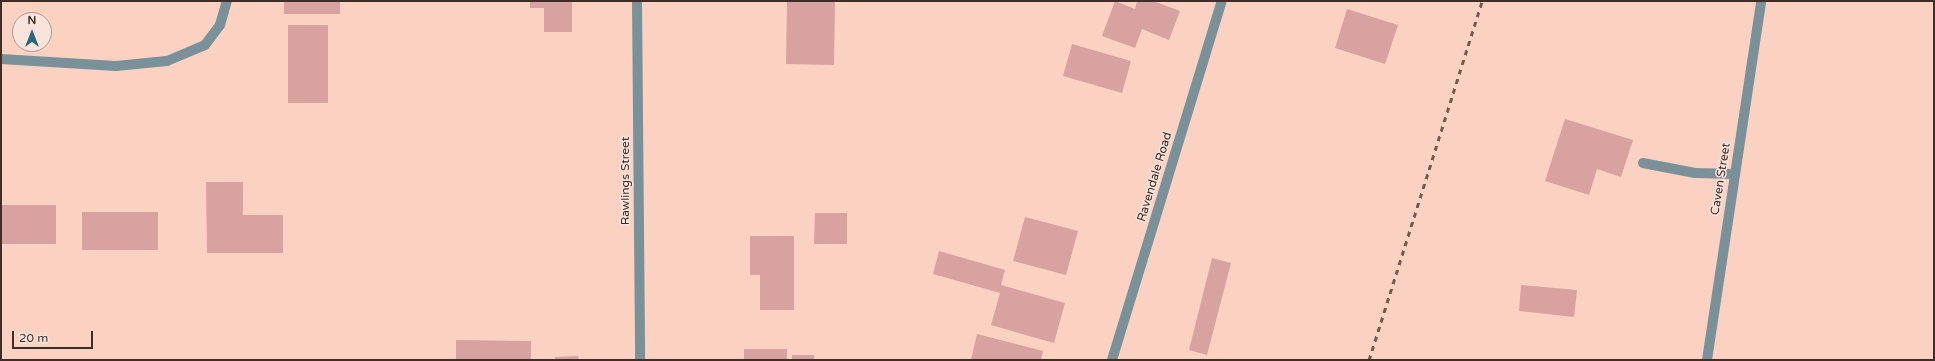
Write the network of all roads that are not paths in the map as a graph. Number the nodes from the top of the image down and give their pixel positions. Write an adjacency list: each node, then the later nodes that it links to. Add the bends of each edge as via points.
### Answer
1 (227, 1): 5 (street, via 220,25 205,45 167,61 116,66)
2 (638, 1): 8 (street, Rawlings Street)
3 (1222, 1): 9 (street, Ravendale Road)
4 (1761, 1): 7 (street, Caven Street)
5 (1, 59)
6 (1643, 163): 7 (street, via 1695,173)
7 (1735, 174): 10 (street, Caven Street)
8 (640, 360)
9 (1112, 360)
10 (1707, 360)

